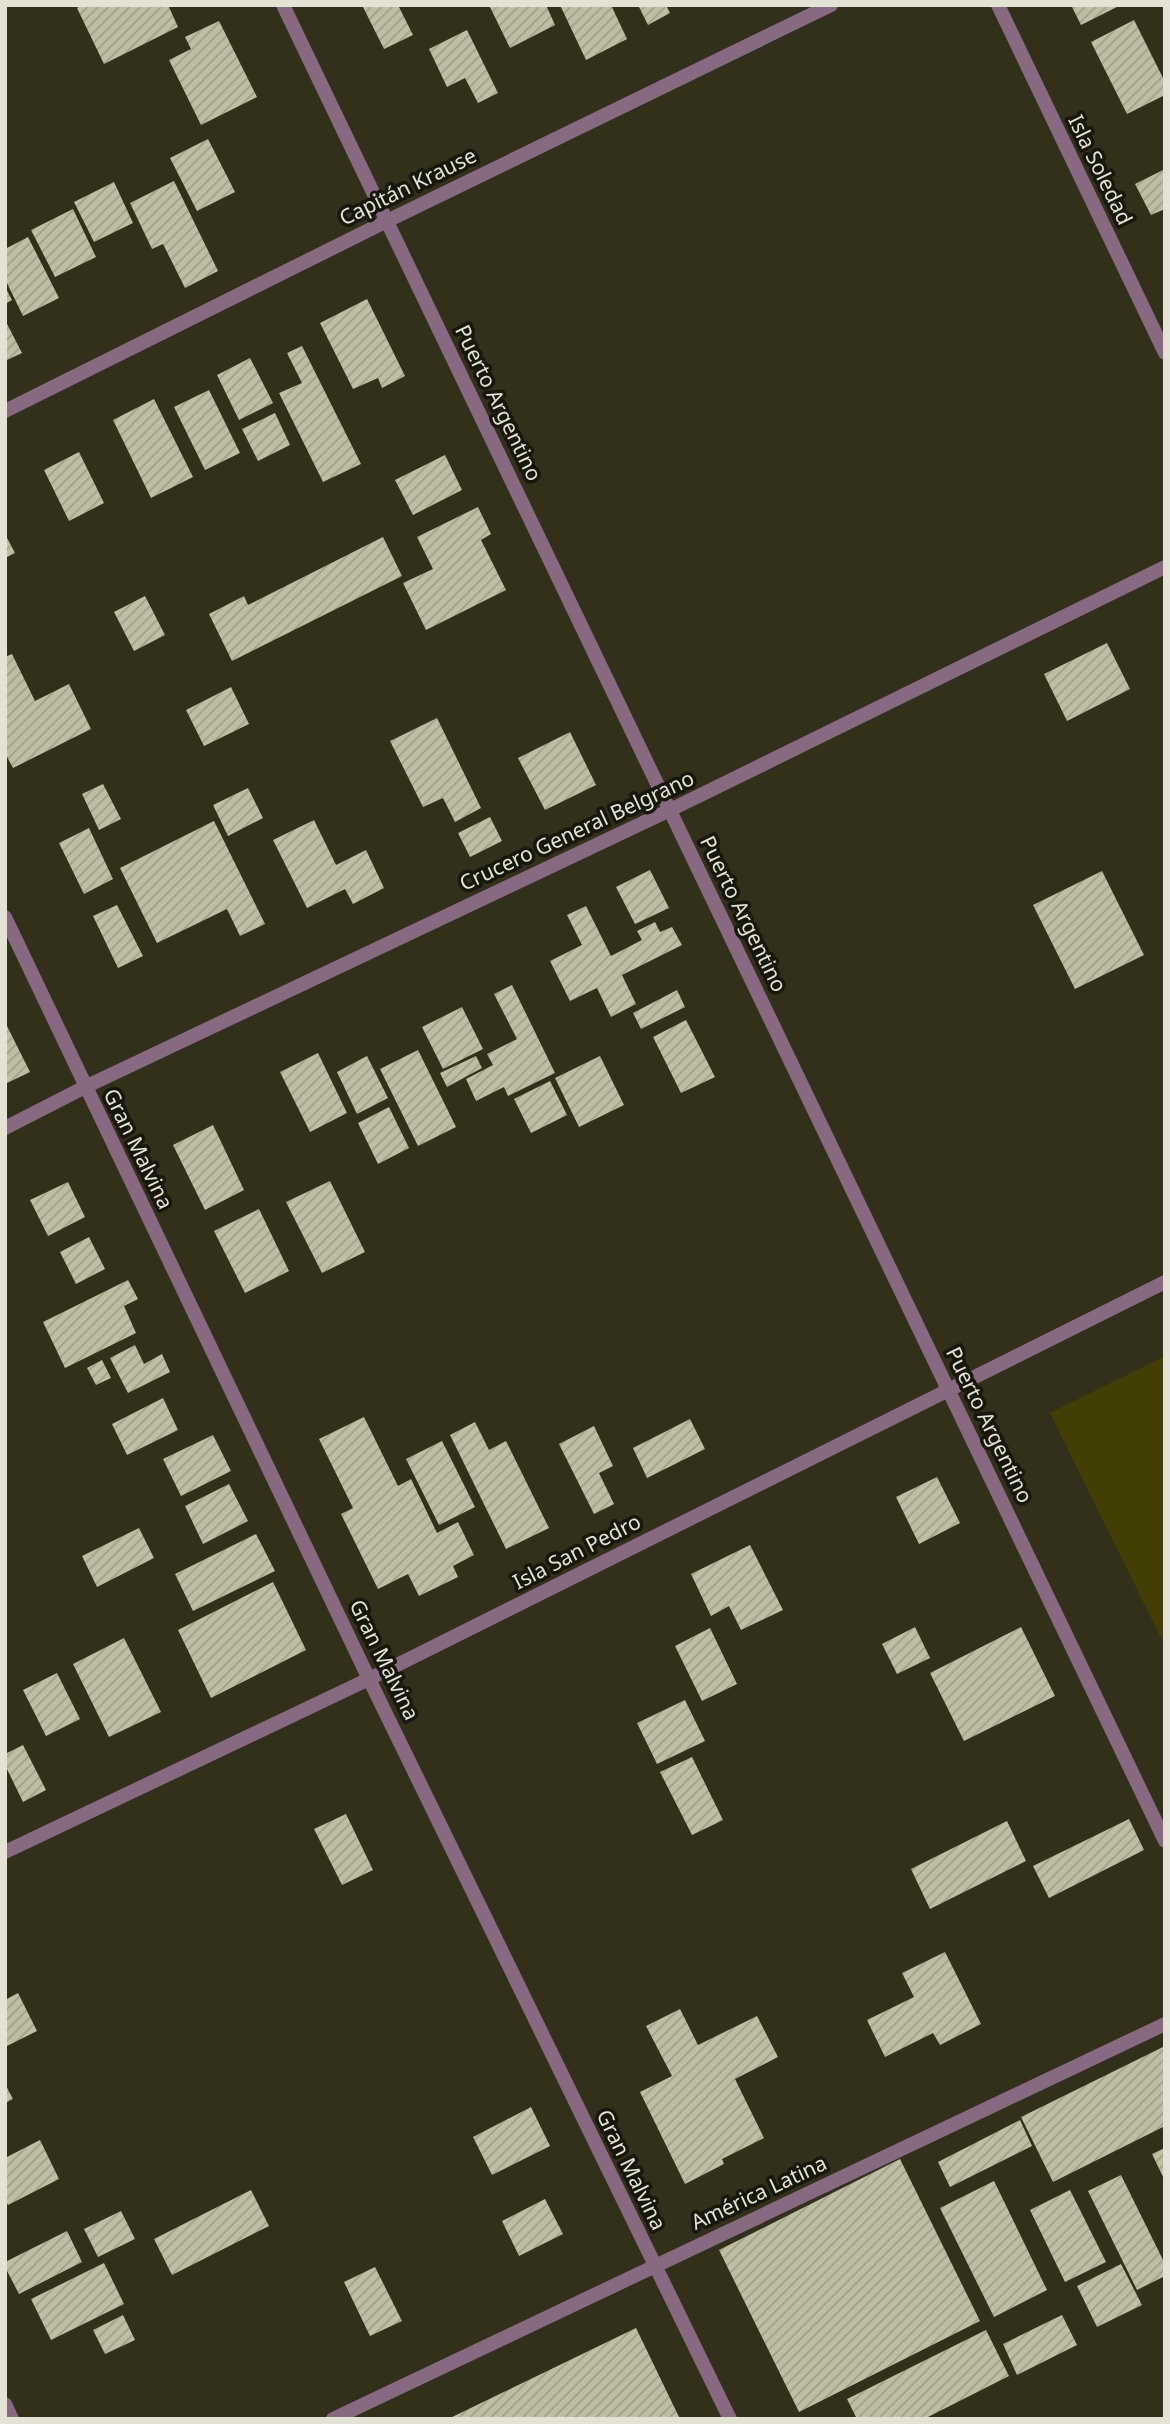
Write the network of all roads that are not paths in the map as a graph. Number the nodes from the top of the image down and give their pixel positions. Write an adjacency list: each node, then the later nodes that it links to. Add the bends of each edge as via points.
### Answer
1 (283, 5): 4 (street, Puerto Argentino)
2 (831, 5): 4 (street, Capitán Krause)
3 (998, 5): 5 (street, Isla Soledad)
4 (387, 221): 6 (street, Capitán Krause); 8 (street, Puerto Argentino)
5 (1165, 353)
6 (5, 411)
7 (1165, 567): 8 (street, Crucero General Belgrano)
8 (670, 810): 10 (street, Crucero General Belgrano); 13 (street, Puerto Argentino)
9 (5, 917): 10 (street, Gran Malvina)
10 (85, 1087): 11 (street, Crucero General Belgrano); 14 (street, Gran Malvina)
11 (5, 1128)
12 (1165, 1282): 13 (street, Isla San Pedro)
13 (948, 1390): 14 (street, Isla San Pedro); 15 (street, Puerto Argentino)
14 (369, 1679): 16 (street, Isla San Pedro); 18 (street, Gran Malvina)
15 (1165, 1841)
16 (5, 1852)
17 (1165, 2024): 18 (street, América Latina)
18 (654, 2266): 21 (street, América Latina); 22 (street, Gran Malvina)
19 (5, 2404): 20 (street)
20 (12, 2419)
21 (333, 2419)
22 (730, 2419)

